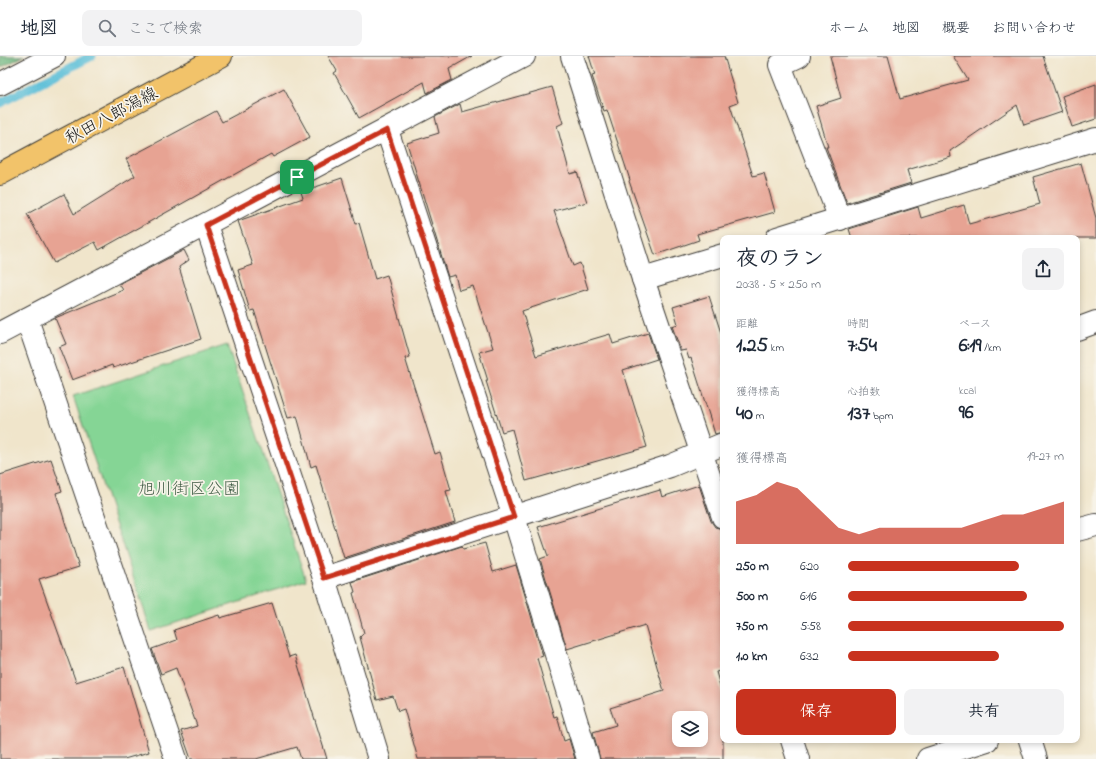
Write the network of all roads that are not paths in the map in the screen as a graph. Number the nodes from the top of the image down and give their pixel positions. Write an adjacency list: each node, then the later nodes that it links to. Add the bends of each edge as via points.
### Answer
1 (54, 56): 6 (street)
2 (221, 56): 9 (main road, 秋田八郎潟線)
3 (524, 56): 7 (street)
4 (572, 56): 14 (street)
5 (799, 56): 10 (street, via 780,65)
6 (0, 84)
7 (387, 130): 11 (street); 22 (street)
8 (1096, 139): 10 (street)
9 (0, 174)
10 (840, 218): 12 (street)
11 (206, 225): 15 (street); 25 (street)
12 (786, 235)
13 (720, 256): 14 (street)
14 (643, 279): 20 (street)
15 (27, 319): 18 (street); 29 (street)
16 (1096, 322): 17 (street)
17 (1080, 328)
18 (0, 333)
19 (720, 445): 20 (street)
20 (702, 453): 21 (street); 22 (street)
21 (720, 508)
22 (514, 517): 25 (street); 31 (street)
23 (1096, 525): 24 (street)
24 (1080, 529)
25 (324, 578): 30 (street)
26 (793, 743): 32 (street)
27 (978, 743): 33 (street)
28 (1031, 743): 34 (street)
29 (176, 759)
30 (379, 759)
31 (588, 759)
32 (798, 759)
33 (928, 759)
34 (1036, 759)

